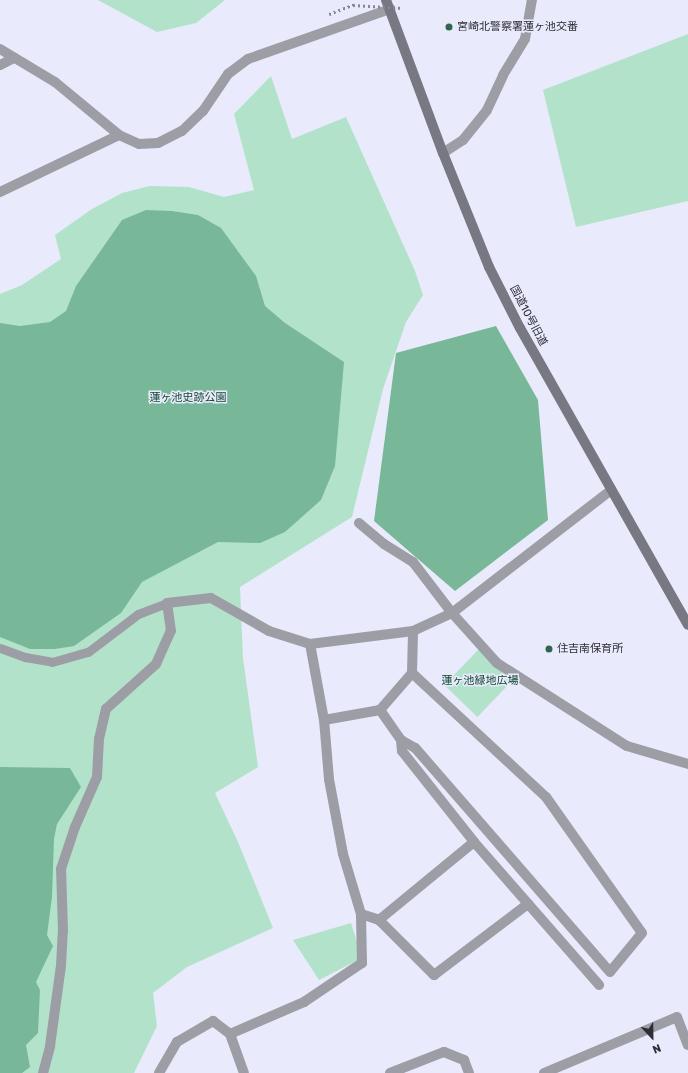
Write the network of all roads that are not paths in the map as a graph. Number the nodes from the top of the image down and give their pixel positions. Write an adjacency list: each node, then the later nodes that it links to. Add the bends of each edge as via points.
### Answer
1 (532, 0): 7 (street, via 525,39 503,75 487,110 463,140)
2 (388, 4): 6 (street, via 248,59 228,74 203,111 182,131 158,143 139,144); 7 (street, 国道10号旧道)
3 (0, 49): 4 (street)
4 (14, 58): 5 (street); 6 (street, via 55,82)
5 (0, 65)
6 (119, 135): 8 (street)
7 (443, 153): 9 (street, 国道10号旧道, via 489,266 520,328)
8 (0, 192)
9 (611, 490): 12 (street); 13 (street, 国道10号旧道)
10 (359, 523): 12 (street, via 384,544 413,562)
11 (167, 603): 15 (street, via 211,598 269,631); 16 (lane, via 138,614 88,652 52,662); 29 (street, via 172,631 156,664 106,709 99,738 97,777 75,827 61,868 61,966 50,1046)
12 (452, 613): 14 (street); 21 (street, via 497,663 547,695 627,746)
13 (688, 624)
14 (413, 631): 15 (street); 17 (street)
15 (310, 644): 19 (street)
16 (0, 648)
17 (412, 673): 18 (street); 20 (street, via 546,797 642,934 610,972 415,748)
18 (380, 710): 19 (street); 20 (street)
19 (324, 720): 24 (street, via 329,779 343,854)
20 (401, 740): 22 (street, via 402,751)
21 (688, 764)
22 (474, 842): 23 (street); 25 (street)
23 (528, 904): 25 (street, via 434,975); 26 (street)
24 (361, 914): 25 (street); 27 (street, via 362,963 304,1002)
25 (379, 920)
26 (599, 985)
27 (230, 1034): 30 (street, via 213,1021 177,1042); 31 (street)
28 (688, 1045): 34 (street, via 677,1017)
29 (43, 1073)
30 (159, 1073)
31 (244, 1073)
32 (390, 1073): 33 (street, via 444,1052 464,1060)
33 (470, 1073)
34 (544, 1073)

